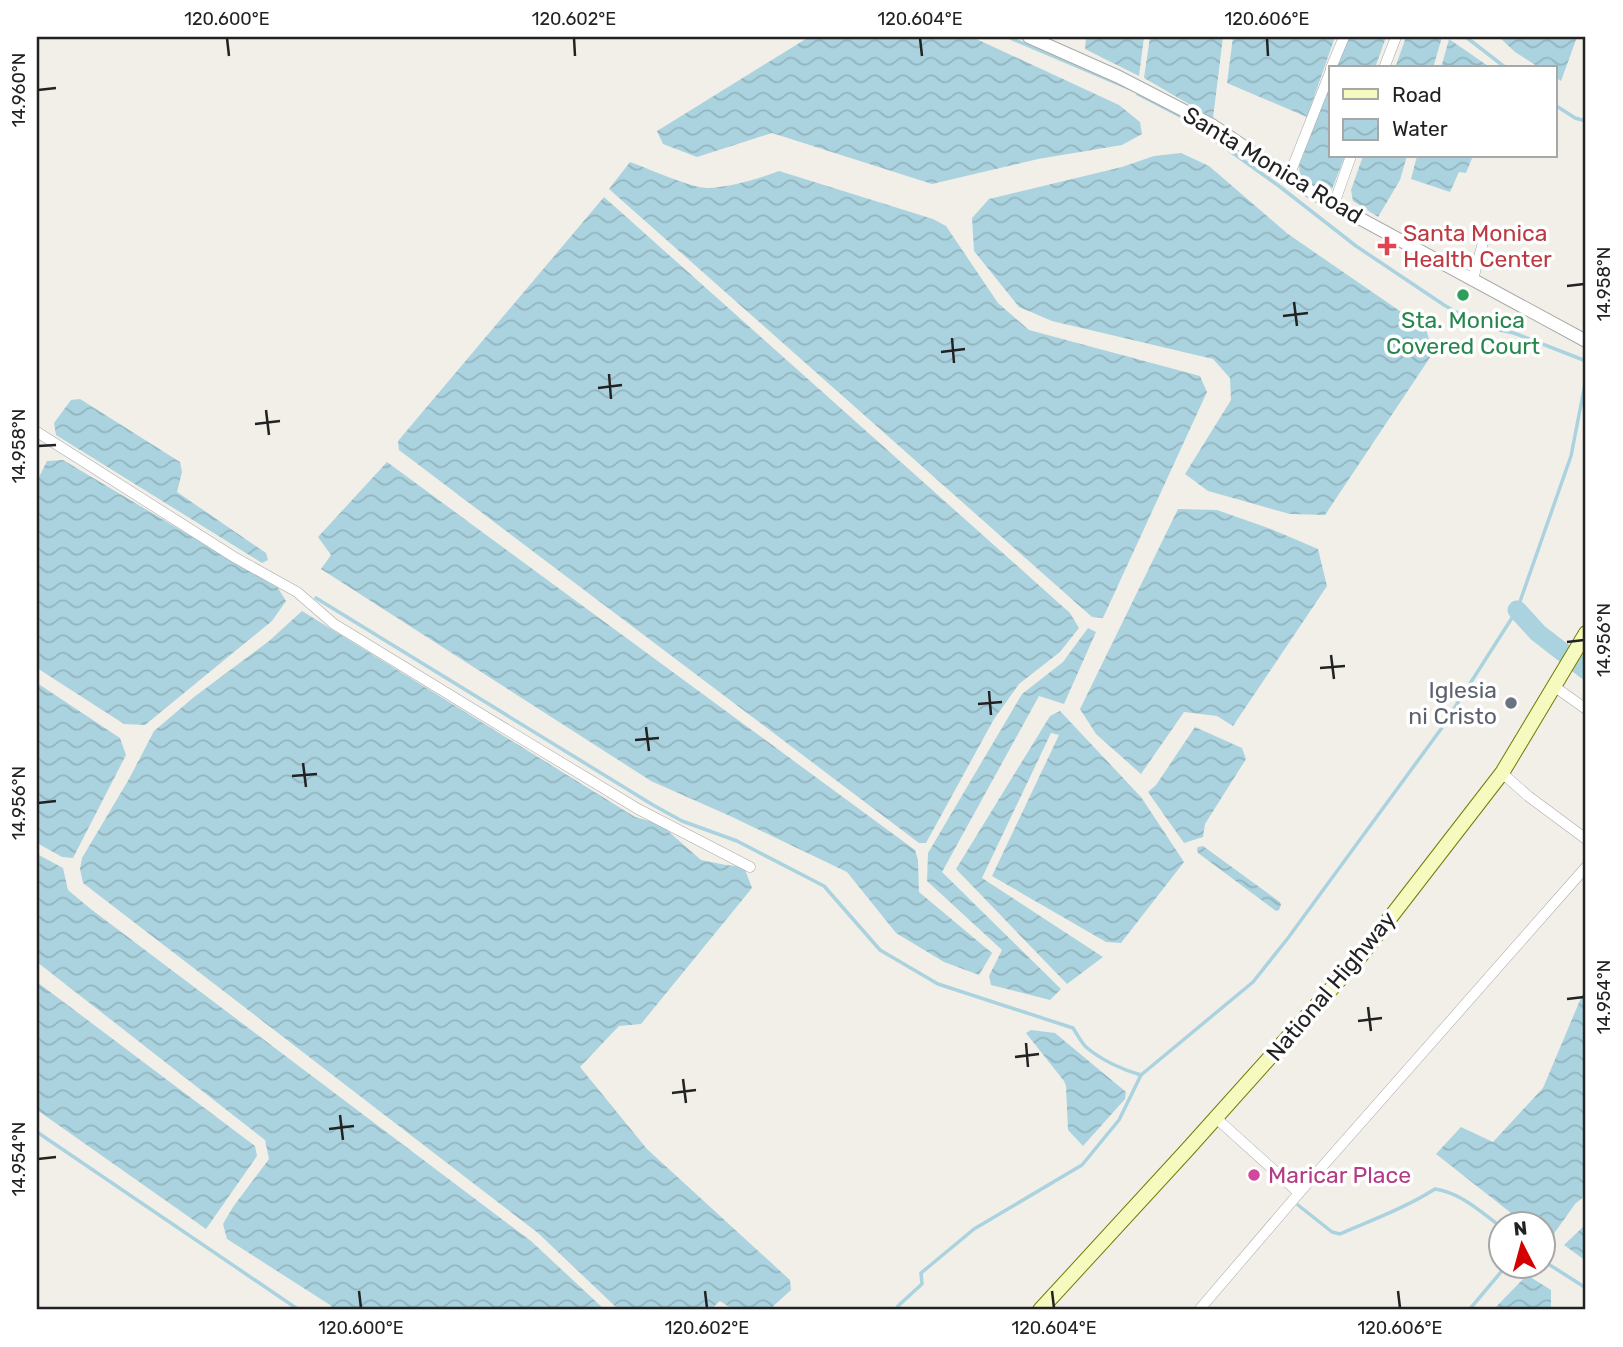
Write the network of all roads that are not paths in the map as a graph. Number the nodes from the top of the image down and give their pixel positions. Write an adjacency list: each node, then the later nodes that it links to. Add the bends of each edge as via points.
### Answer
1 (1029, 37): 8 (street, Santa Monica Road, via 1212,125)
2 (1344, 37): 4 (street)
3 (1396, 37): 5 (street)
4 (1332, 66)
5 (1385, 66)
6 (1329, 74): 8 (street)
7 (1350, 158): 9 (street)
8 (1289, 176): 9 (street, Santa Monica Road)
9 (1334, 204): 11 (street, Santa Monica Road)
10 (1484, 239): 11 (street)
11 (1473, 279): 12 (street, Santa Monica Road)
12 (1586, 341)
13 (37, 432): 19 (street, via 297,592 334,624 481,714 638,809)
14 (1586, 633): 15 (main road, National Highway)
15 (1556, 685): 16 (street); 17 (main road, National Highway)
16 (1586, 709)
17 (1502, 772): 18 (street); 21 (main road, National Highway, via 1359,958)
18 (1586, 839)
19 (750, 867)
20 (1586, 867): 22 (street)
21 (1216, 1118): 22 (street); 23 (main road, National Highway)
22 (1298, 1193): 24 (street)
23 (1040, 1310)
24 (1199, 1310)

